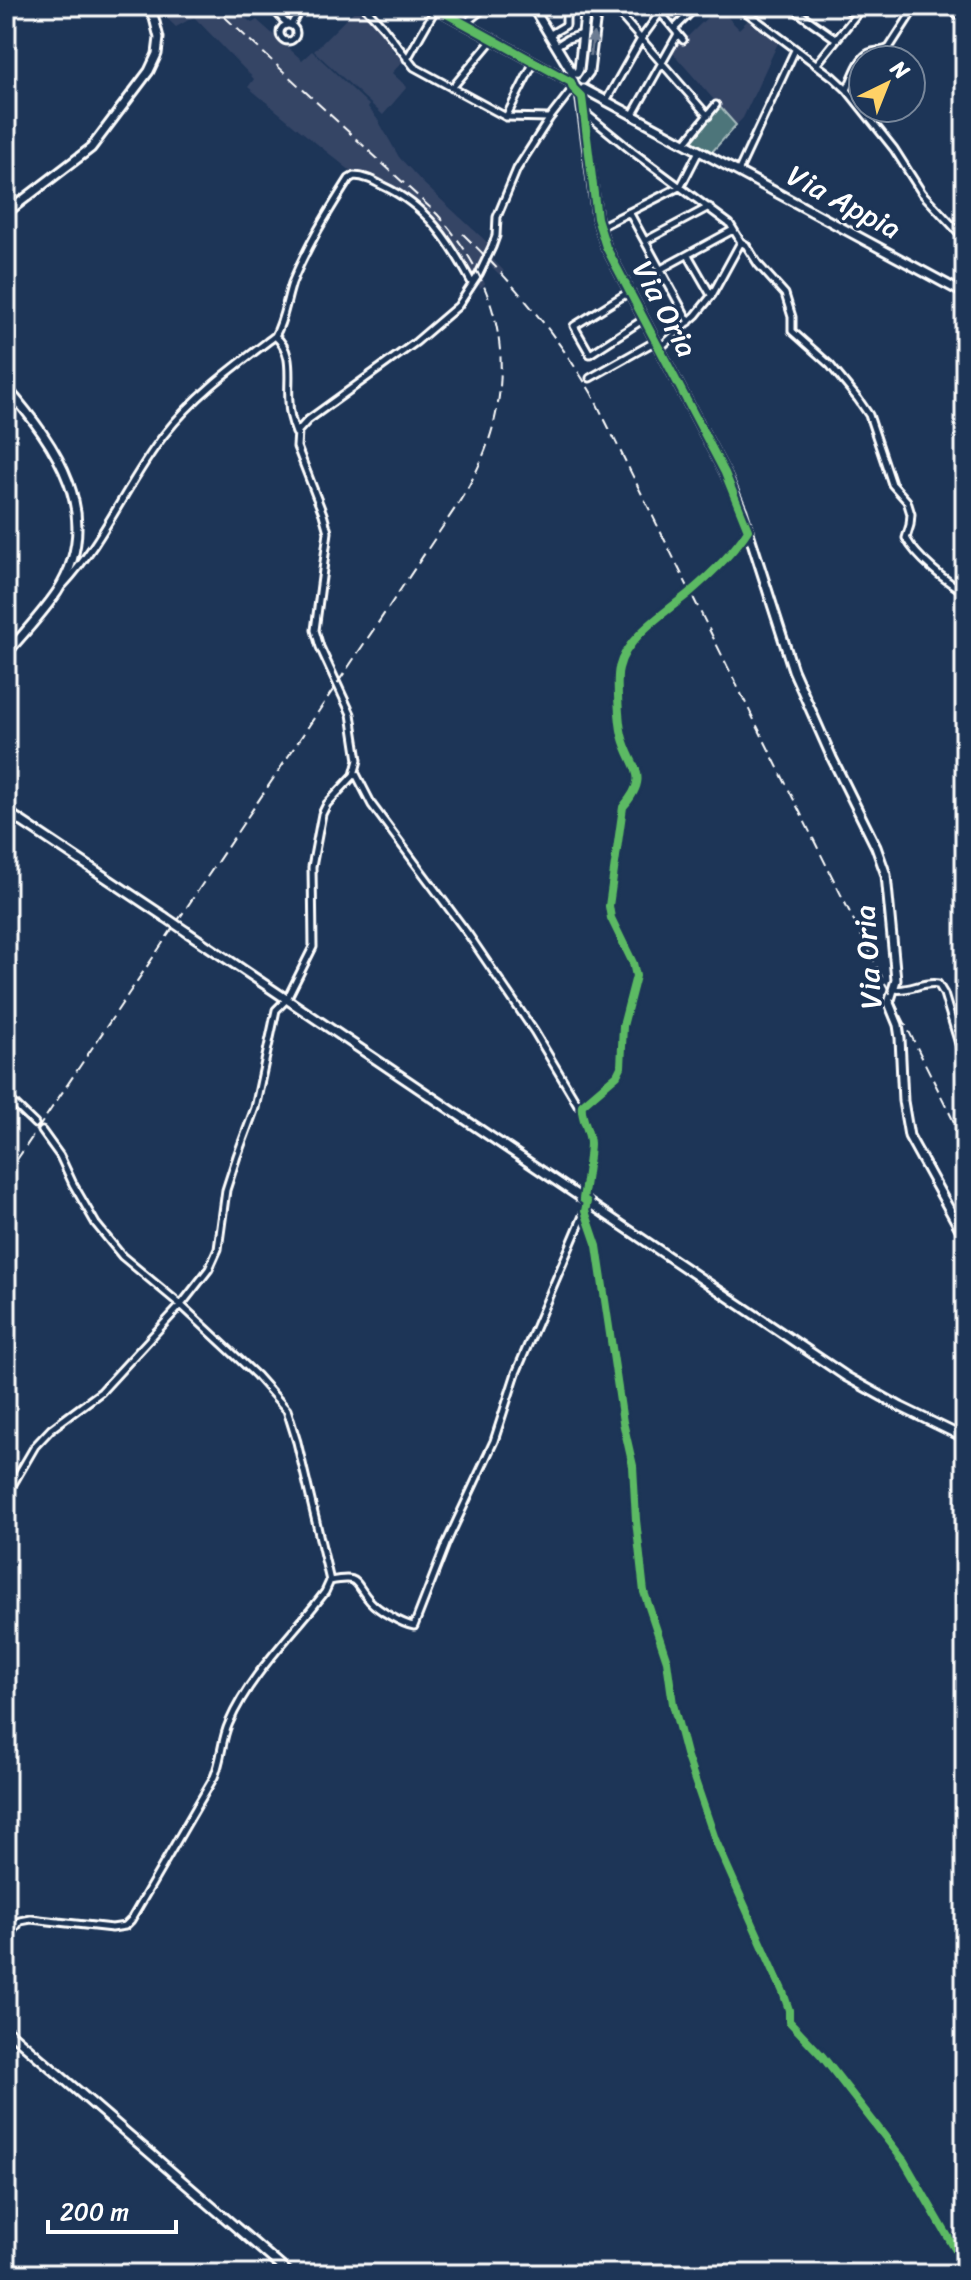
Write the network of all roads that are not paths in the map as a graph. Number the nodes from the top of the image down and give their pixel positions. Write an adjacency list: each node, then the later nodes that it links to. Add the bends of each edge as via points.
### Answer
1 (146, 6): 57 (main road, via 159,38 149,71 91,148)
2 (269, 6): 3 (street, via 290,25)
3 (302, 6)
4 (364, 6): 36 (street)
5 (470, 6): 23 (street)
6 (487, 6): 23 (street)
7 (532, 6): 28 (main road)
8 (566, 6): 28 (street, via 566,25)
9 (585, 6): 27 (main road)
10 (597, 6): 40 (main road, one-way to 10, via 589,72)
11 (609, 6): 30 (street)
12 (655, 6): 22 (street)
13 (665, 6): 22 (street)
14 (697, 6): 26 (street)
15 (738, 6): 35 (street)
16 (805, 6): 31 (street, via 799,13)
17 (843, 6): 31 (street, via 856,15)
18 (906, 6): 21 (street)
19 (945, 6): 24 (street)
20 (434, 7): 25 (main road, Via Appia); 36 (street)
21 (914, 9): 33 (street)
22 (660, 12): 26 (street); 30 (street)
23 (478, 13): 25 (street)
24 (965, 19)
25 (464, 24): 29 (main road, Via Appia)
26 (676, 32): 32 (street); 38 (street)
27 (583, 34): 34 (street); 40 (main road)
28 (549, 35): 34 (main road)
29 (493, 39): 37 (main road, Via Appia); 41 (street)
30 (641, 39): 38 (street); 43 (street)
31 (836, 39): 39 (street)
32 (683, 40)
33 (892, 44)
34 (555, 46): 40 (main road)
35 (795, 50): 39 (street); 53 (street)
36 (407, 59): 41 (street)
37 (534, 62): 40 (main road, Via Appia); 48 (street)
38 (661, 62): 46 (street); 47 (street)
39 (816, 65): 42 (street)
40 (577, 85): 43 (main road, Via Appia); 45 (main road, Via Oria); 49 (street)
41 (452, 88): 48 (street)
42 (847, 90)
43 (606, 101): 46 (main road, Via Appia)
44 (716, 105): 47 (street)
45 (584, 112): 54 (street); 58 (main road, Via Oria)
46 (632, 116): 51 (main road, Via Appia)
47 (708, 116): 51 (street)
48 (506, 117): 49 (street)
49 (549, 119): 65 (street, via 517,169 497,217 492,247)
50 (874, 124): 60 (street, via 922,193)
51 (684, 144): 52 (main road, Via Appia)
52 (699, 151): 53 (main road, Via Appia); 54 (street)
53 (737, 172): 67 (main road, Via Appia)
54 (681, 186): 55 (street); 56 (street)
55 (709, 207): 59 (street); 61 (street)
56 (629, 212): 58 (street); 61 (street)
57 (6, 213)
58 (600, 227): 66 (main road, Via Oria)
59 (733, 230): 62 (street); 63 (street)
60 (965, 239)
61 (645, 241): 64 (street)
62 (741, 242): 68 (street); 78 (street, via 785,294 792,331 830,365 869,415 892,484 907,501 910,547)
63 (688, 255): 64 (street); 68 (street)
64 (661, 269): 70 (street)
65 (472, 283): 71 (street, via 436,225 412,202 354,176 303,259); 75 (street, via 439,324 300,426)
66 (630, 291): 69 (main road, Via Oria); 69 (street, via 574,326 590,354)
67 (965, 294)
68 (712, 295): 70 (street)
69 (644, 319): 72 (main road, Via Oria)
70 (689, 322): 72 (street)
71 (275, 336): 75 (street, via 287,349 288,402); 77 (street, via 213,383 163,436)
72 (658, 345): 73 (street); 76 (main road, Via Oria, via 725,473)
73 (590, 378)
74 (6, 387): 77 (main road, via 59,457 74,497 74,548)
75 (297, 434): 80 (street, via 328,532 315,630 353,720)
76 (748, 530): 82 (main road, Via Oria, via 793,670 886,875); 86 (street, via 691,591 642,632 619,669 622,738 637,768 638,785 623,807 609,906 636,976 623,1026 621,1067)
77 (57, 592): 79 (main road)
78 (965, 592)
79 (6, 654)
80 (356, 773): 83 (street, via 322,814 312,867 313,947); 86 (street, via 372,805 534,1031)
81 (6, 811): 83 (main road, bridge)
82 (894, 989): 84 (street, via 938,984); 91 (main road, Via Oria, via 889,1003 899,1030 909,1136)
83 (287, 999): 89 (main road); 92 (street, via 276,1010 255,1108 226,1190 218,1249)
84 (965, 1064)
85 (6, 1096): 87 (street)
86 (581, 1110): 89 (street, via 590,1144)
87 (35, 1124)
88 (42, 1131): 92 (street, via 96,1224 122,1256)
89 (585, 1200): 90 (street); 93 (main road, via 847,1377)
90 (585, 1211): 95 (street, via 414,1626 371,1602 358,1582); 98 (street, via 597,1246 633,1466 644,1592 667,1661 686,1754 715,1839 783,1992 789,2021 904,2161)
91 (965, 1238)
92 (181, 1305): 94 (street, via 101,1392 35,1446); 95 (street, via 287,1410)
93 (965, 1440)
94 (6, 1496)
95 (330, 1581): 96 (street, via 239,1703 226,1727 214,1777 131,1920 112,1928 31,1919 20,1921)
96 (6, 1942)
97 (6, 2029): 99 (main road)
98 (965, 2266)
99 (290, 2274)

